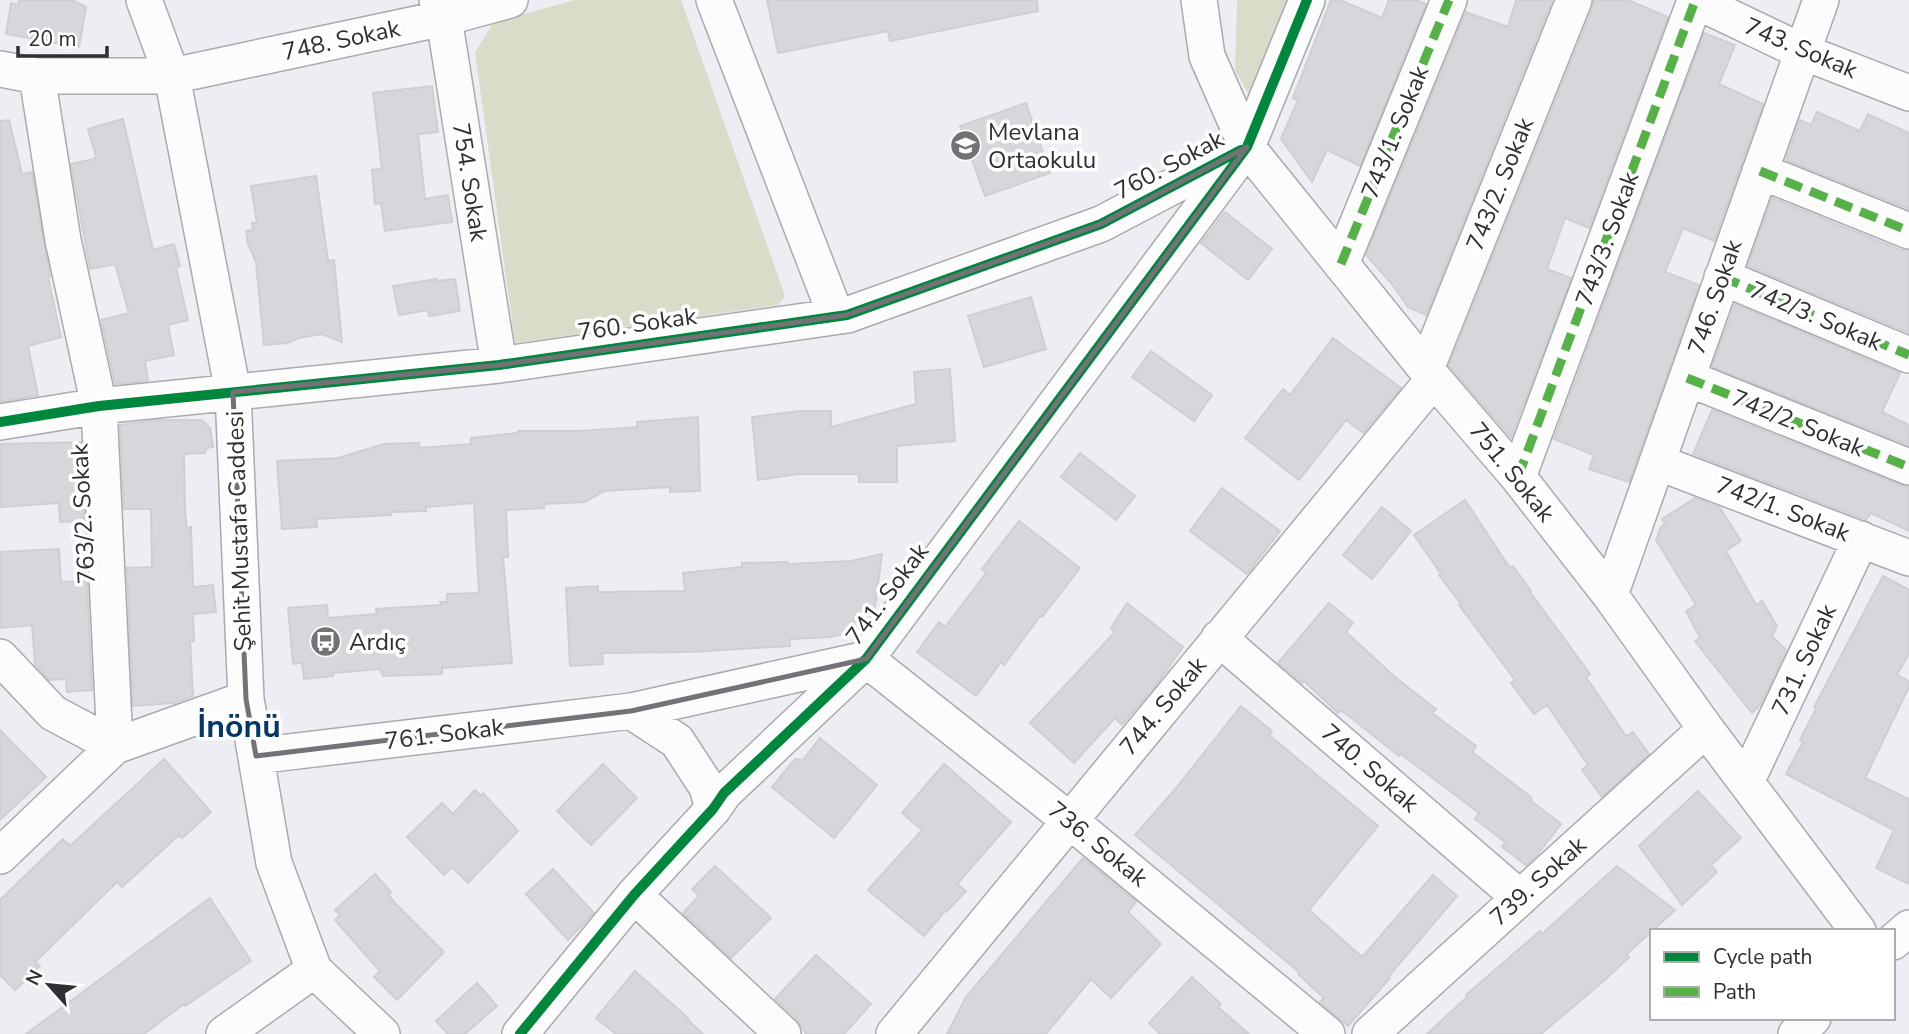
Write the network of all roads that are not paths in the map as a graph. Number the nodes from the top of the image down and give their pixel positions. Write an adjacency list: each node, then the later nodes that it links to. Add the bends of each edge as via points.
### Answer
1 (144, 0): 14 (street, Şehit Mustafa Caddesi)
2 (510, 0): 10 (street, 748. Sokak)
3 (714, 0): 21 (street)
4 (1199, 0): 16 (street, 751. Sokak, via 1207,56)
5 (1307, 0): 16 (street, 741. Sokak)
6 (1449, 0): 19 (street, 743/1. Sokak)
7 (1574, 0): 24 (street, 743/2. Sokak)
8 (1695, 0): 11 (street, 743. Sokak); 31 (street, 743/3. Sokak)
9 (1821, 0): 11 (street, 746. Sokak)
10 (441, 9): 14 (street, 748. Sokak); 23 (street, 754. Sokak)
11 (1803, 52): 15 (street, 743. Sokak); 17 (street, 746. Sokak)
12 (0, 69): 13 (street, 748. Sokak)
13 (37, 76): 14 (street, 748. Sokak); 27 (street, 763/2. Sokak, via 63,240)
14 (172, 76): 26 (street, Şehit Mustafa Caddesi)
15 (1909, 93)
16 (1247, 147): 19 (street, 751. Sokak); 21 (street, 760. Sokak, via 1101,224); 37 (street, 741. Sokak)
17 (1760, 171): 18 (street); 20 (street, 746. Sokak)
18 (1909, 231)
19 (1341, 264): 24 (street, 751. Sokak)
20 (1722, 277): 22 (street, 742/3. Sokak); 25 (street, 746. Sokak)
21 (836, 316): 23 (street, 760. Sokak)
22 (1909, 355)
23 (499, 365): 26 (street, 760. Sokak)
24 (1430, 374): 31 (street, 751. Sokak); 35 (street, 744. Sokak)
25 (1686, 379): 29 (street, 746. Sokak); 30 (street, 742/2. Sokak)
26 (233, 392): 27 (street, 760. Sokak); 38 (street, Şehit Mustafa Caddesi)
27 (99, 406): 28 (street, 760. Sokak); 41 (street, 763/2. Sokak)
28 (0, 422)
29 (1657, 461): 32 (street, 742/1. Sokak); 34 (street, 746. Sokak)
30 (1909, 467)
31 (1518, 477): 34 (street, 751. Sokak)
32 (1861, 539): 33 (street, 742/1. Sokak); 43 (street, 731. Sokak)
33 (1909, 558)
34 (1609, 595): 40 (street, 751. Sokak)
35 (1219, 638): 45 (street, 744. Sokak); 48 (street, 740. Sokak)
36 (0, 657): 41 (street, via 53,713)
37 (866, 659): 39 (street, 761. Sokak); 44 (street, 741. Sokak); 45 (street, 736. Sokak)
38 (246, 699): 41 (street); 42 (street, Şehit Mustafa Caddesi)
39 (631, 711): 42 (street, 761. Sokak); 44 (street, via 677,741 708,787)
40 (1706, 729): 43 (street, 751. Sokak); 48 (street, 739. Sokak)
41 (115, 746): 46 (street)
42 (256, 756): 52 (street, Şehit Mustafa Caddesi, via 274,863)
43 (1746, 782): 50 (street, 751. Sokak)
44 (713, 808): 47 (street, 741. Sokak)
45 (1069, 820): 58 (street, 744. Sokak); 59 (street, 736. Sokak)
46 (0, 856)
47 (634, 895): 56 (street, 741. Sokak); 57 (street)
48 (1520, 898): 60 (street, 739. Sokak)
49 (1909, 928): 51 (street)
50 (1856, 929)
51 (1895, 940)
52 (314, 970): 54 (street); 55 (street, Şehit Mustafa Caddesi)
53 (1810, 1020): 61 (street)
54 (224, 1034)
55 (382, 1034)
56 (520, 1034)
57 (783, 1034)
58 (894, 1034)
59 (1327, 1034)
60 (1370, 1034)
61 (1796, 1034)

